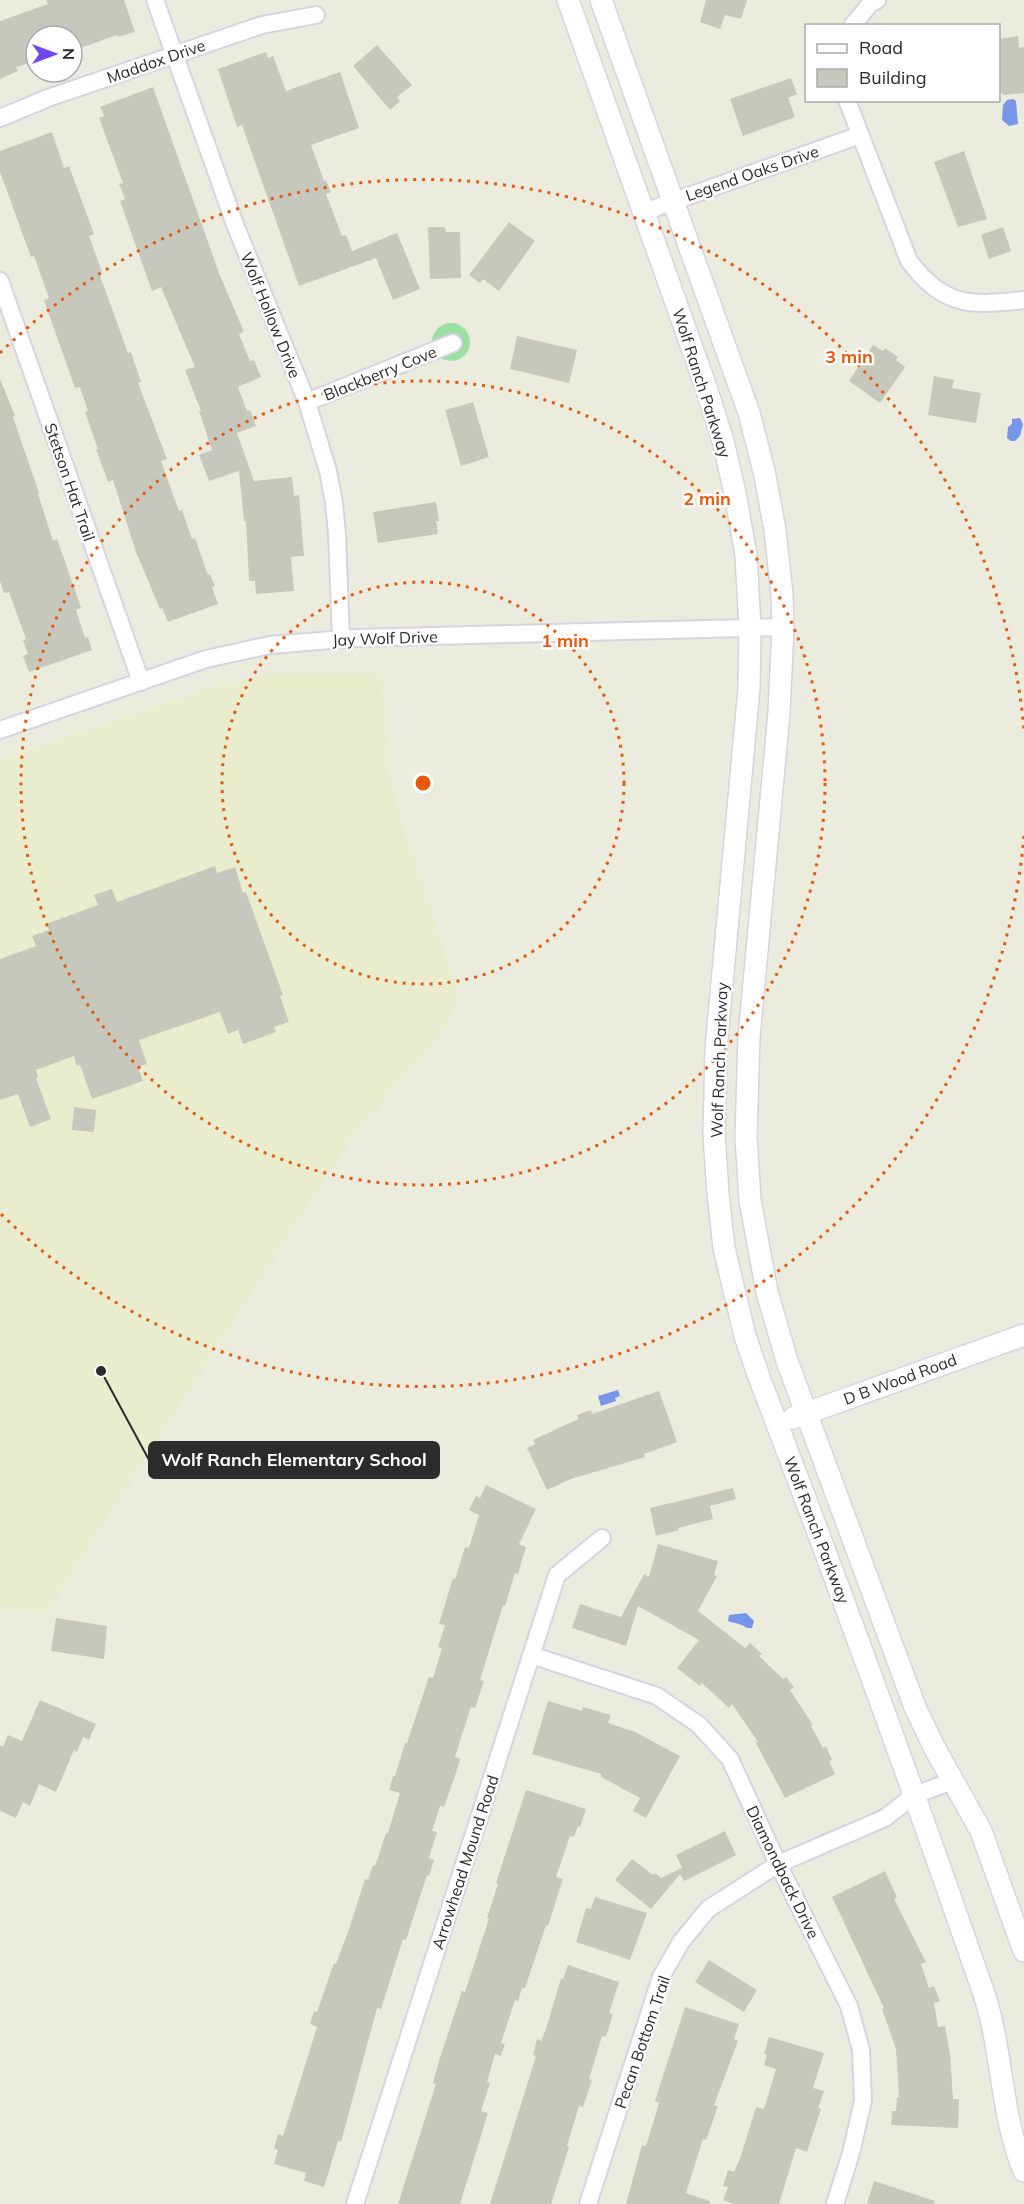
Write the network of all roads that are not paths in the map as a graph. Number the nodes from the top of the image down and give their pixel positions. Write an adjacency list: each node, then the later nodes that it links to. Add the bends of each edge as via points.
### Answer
1 (155, 0): 7 (street, Wolf Hollow Drive)
2 (568, 0): 12 (street, Wolf Ranch Parkway)
3 (601, 0): 11 (street, Wolf Ranch Parkway)
4 (877, 0): 6 (street)
5 (316, 15): 7 (street, Maddox Drive, via 262,25)
6 (854, 24)
7 (174, 56): 9 (street, Maddox Drive); 16 (street, Wolf Hollow Drive, via 236,227)
8 (848, 102): 10 (street)
9 (0, 118)
10 (860, 135): 11 (street, Legend Oaks Drive); 14 (street, via 909,261 921,277 945,295 963,302)
11 (673, 201): 12 (street, Legend Oaks Drive); 18 (street, Wolf Ranch Parkway, via 757,440 775,530)
12 (644, 212): 17 (street, Wolf Ranch Parkway, via 723,441 746,555)
13 (0, 281): 20 (street, Stetson Hat Trail)
14 (1024, 300)
15 (453, 344): 16 (street, Blackberry Cove)
16 (307, 402): 19 (street, Wolf Hollow Drive, via 334,503)
17 (750, 627): 18 (street, Jay Wolf Drive); 19 (street, Jay Wolf Drive); 24 (street, Wolf Ranch Parkway, via 749,688 716,1049 714,1134 720,1221 729,1273 745,1336)
18 (783, 627): 23 (street, Wolf Ranch Parkway, via 779,713 749,1036 746,1137 750,1200 760,1261 776,1325)
19 (341, 639): 20 (street, Jay Wolf Drive, via 236,651)
20 (141, 682): 21 (street, Jay Wolf Drive)
21 (0, 730)
22 (1024, 1335): 23 (street, D B Wood Road)
23 (806, 1413): 24 (street, D B Wood Road); 27 (street, Wolf Ranch Parkway, via 915,1707)
24 (777, 1424): 28 (street, Wolf Ranch Parkway)
25 (602, 1538): 26 (street, Arrowhead Mound Road, via 557,1575)
26 (531, 1655): 29 (street, Diamondback Drive, via 657,1696 699,1725 730,1759); 32 (street, Arrowhead Mound Road)
27 (953, 1781): 28 (street, Pecan Bottom Trail); 30 (street, Wolf Ranch Parkway, via 986,1842)
28 (914, 1795): 29 (street, Pecan Bottom Trail, via 885,1818); 31 (street, Wolf Ranch Parkway, via 987,2004 1011,2133)
29 (778, 1864): 33 (street, Pecan Bottom Trail, via 708,1909 681,1942 661,1977); 34 (street, Diamondback Drive, via 849,2006 861,2050 863,2101)
30 (1024, 1951)
31 (1024, 2171)
32 (355, 2204)
33 (588, 2204)
34 (835, 2204)

